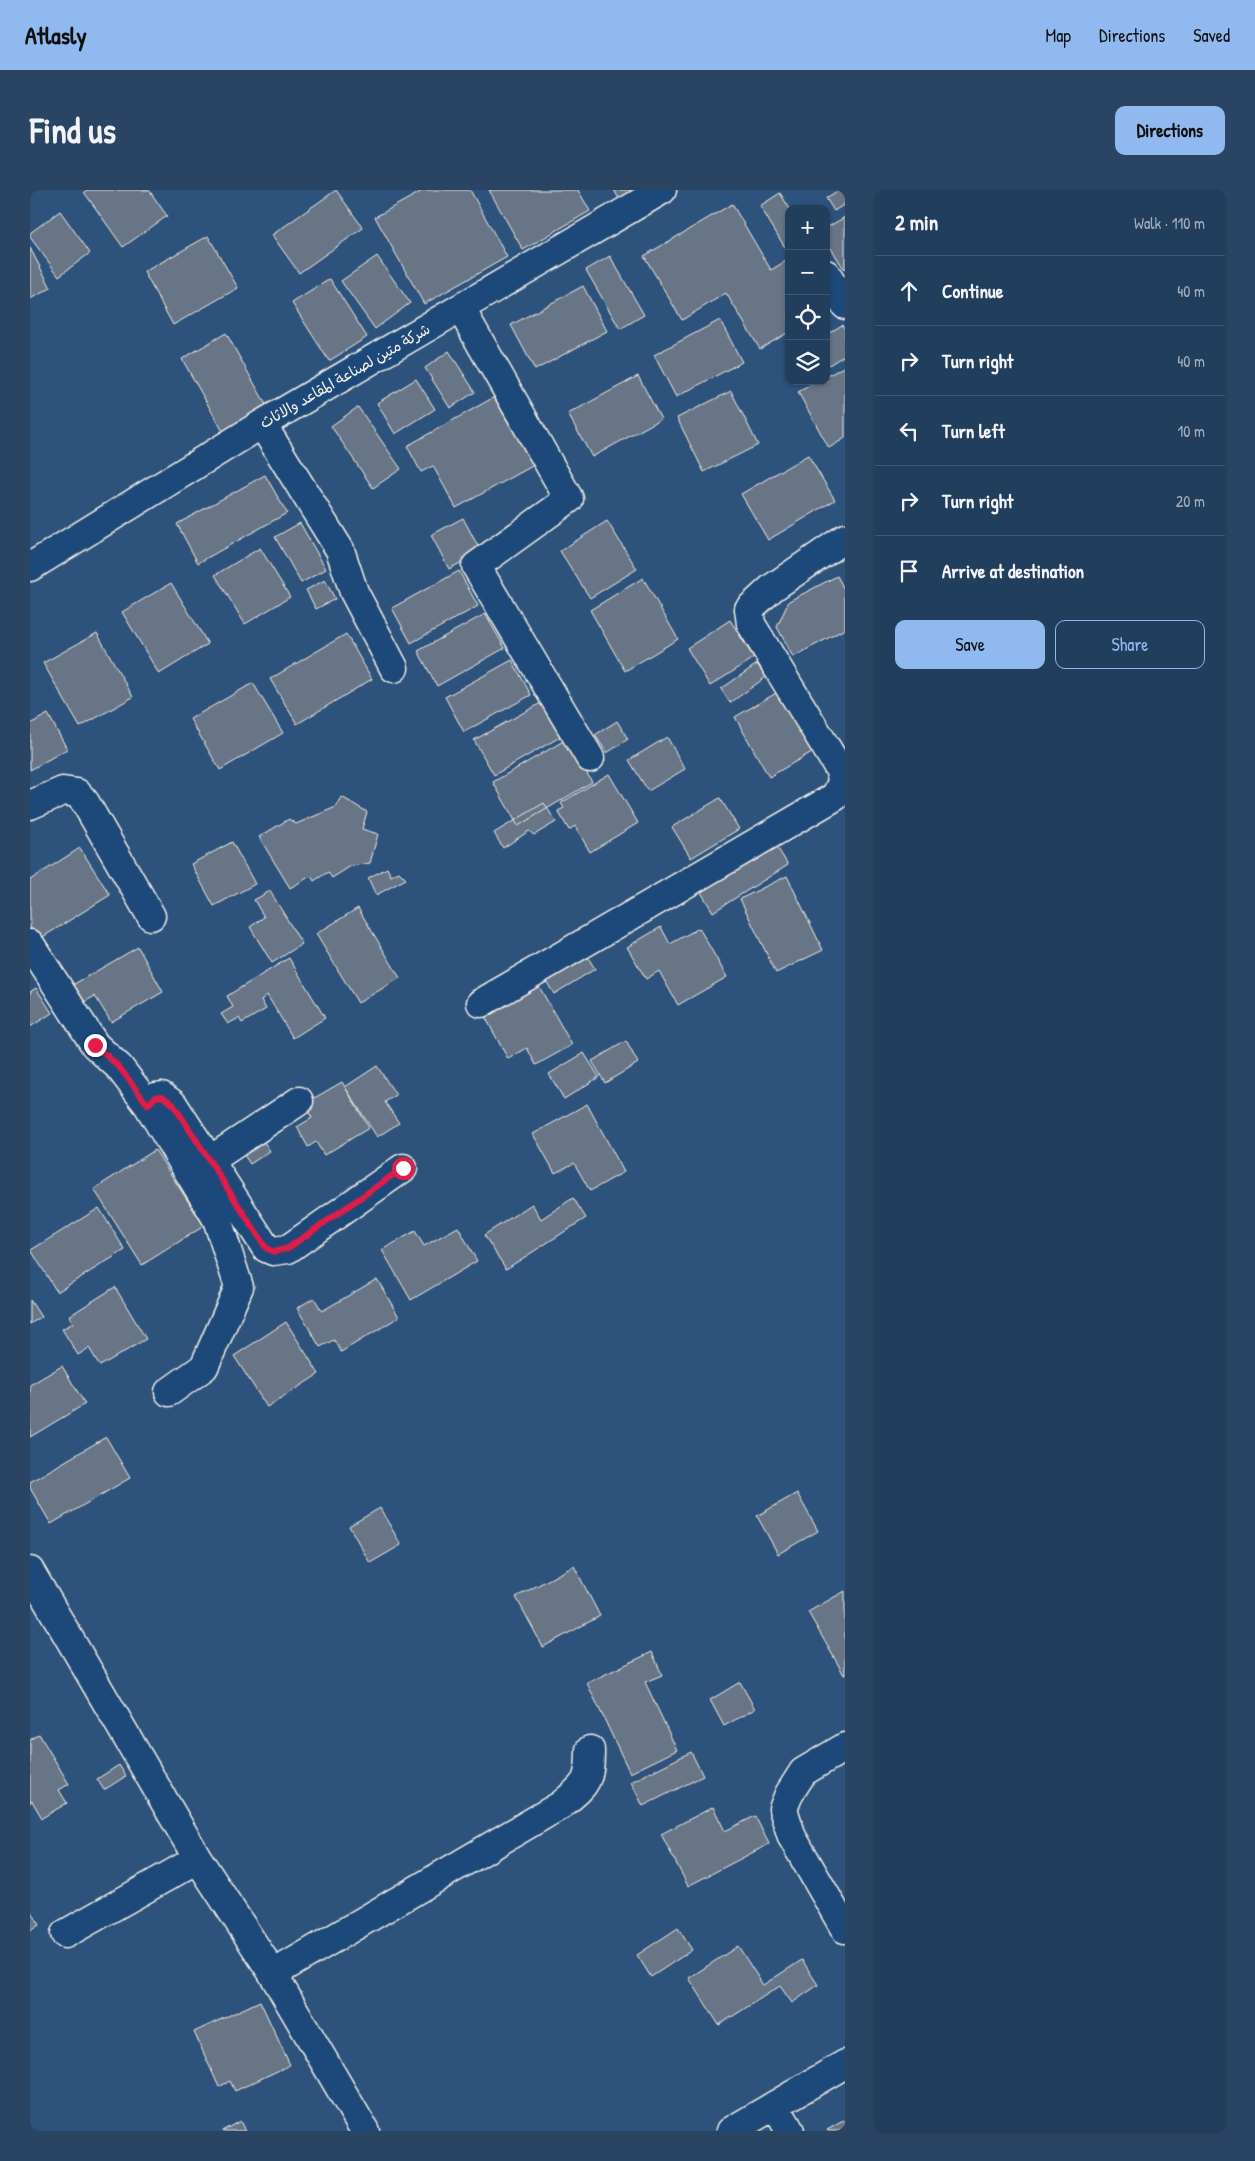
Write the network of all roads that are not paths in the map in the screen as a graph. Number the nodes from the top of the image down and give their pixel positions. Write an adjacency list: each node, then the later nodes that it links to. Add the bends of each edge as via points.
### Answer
1 (662, 190): 4 (street, شركة متين لصناعة المقاعد والاثاث)
2 (830, 281): 3 (street)
3 (845, 305)
4 (461, 309): 5 (street, شركة متين لصناعة المقاعد والاثاث); 9 (street, via 569,499 476,566)
5 (262, 424): 7 (street, شركة متين لصناعة المقاعد والاثاث); 8 (street, via 340,550 354,592)
6 (845, 538): 13 (street, via 772,588 749,609 751,624 838,767 843,778 836,796)
7 (30, 567)
8 (394, 668)
9 (590, 758)
10 (30, 805): 11 (street, via 63,790 76,793 85,802)
11 (151, 916)
12 (30, 944): 15 (street, via 95,1045 119,1067)
13 (481, 1002)
14 (299, 1101): 16 (street)
15 (148, 1105): 16 (street, via 155,1097 162,1096 173,1104); 18 (street, via 218,1219 239,1287 204,1367)
16 (210, 1162): 17 (street, via 266,1248 274,1252 288,1248)
17 (403, 1168)
18 (169, 1392)
19 (31, 1576): 22 (street)
20 (845, 1747): 23 (street, via 804,1772 783,1809 792,1837)
21 (590, 1750): 25 (street, via 590,1768 584,1786 561,1804)
22 (198, 1859): 24 (street); 25 (street)
23 (845, 1929)
24 (65, 1934)
25 (273, 1974): 28 (street)
26 (845, 2064): 27 (street)
27 (776, 2105): 29 (street); 30 (street)
28 (365, 2131)
29 (731, 2131)
30 (790, 2131)

